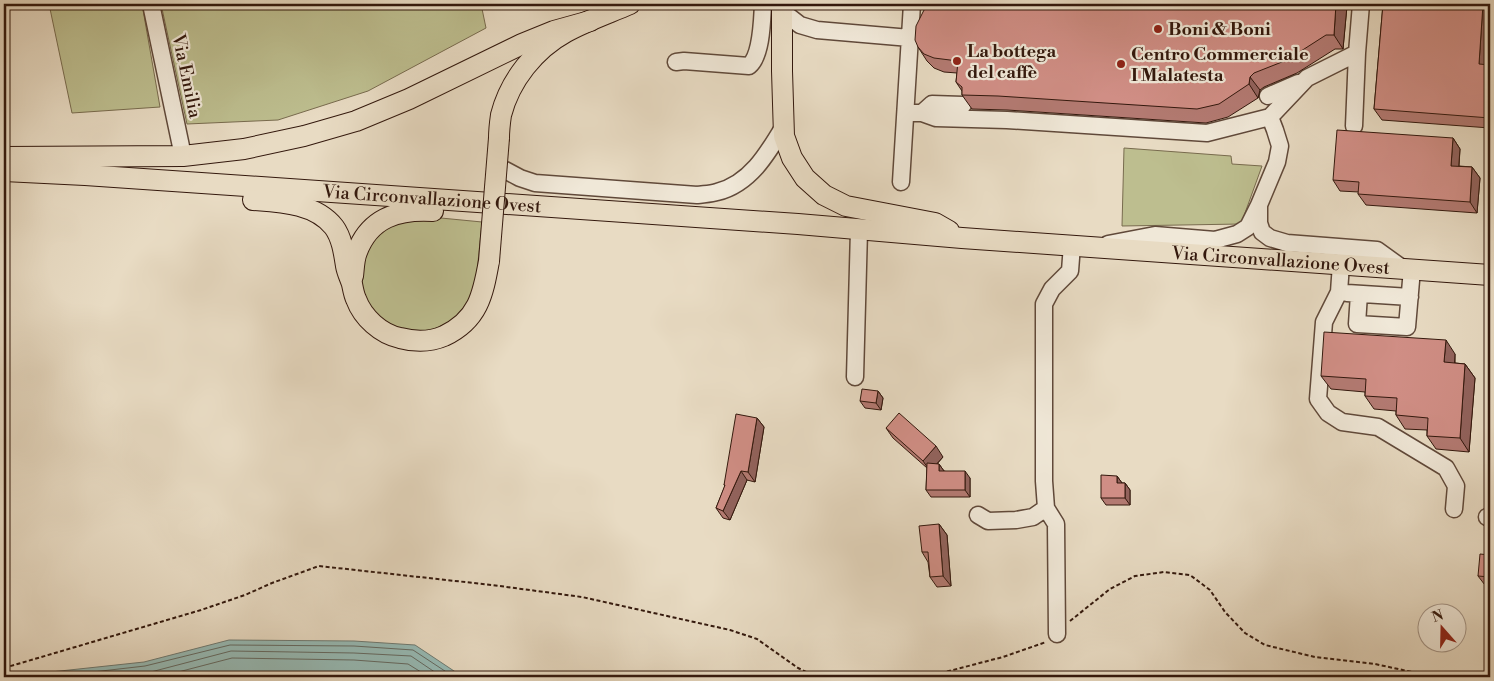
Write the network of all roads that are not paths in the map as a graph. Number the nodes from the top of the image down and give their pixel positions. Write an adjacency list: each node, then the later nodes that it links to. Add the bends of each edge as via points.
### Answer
1 (151, 4): 21 (street, Via Emilia)
2 (630, 4): 7 (main road)
3 (763, 4): 12 (street, via 761,39 749,66)
4 (912, 4): 9 (street)
5 (1361, 4): 11 (street)
6 (782, 7): 8 (street, via 800,26); 10 (main road)
7 (590, 21): 21 (main road, via 522,44 356,121 244,149); 36 (main road, bridge, via 546,45 521,71 509,92 498,138 485,287 474,312 458,330 438,339 415,342 393,337 376,327 363,312)
8 (816, 30): 9 (street); 10 (street, via 796,35)
9 (910, 38): 16 (street)
10 (781, 46): 19 (main road)
11 (1357, 53): 13 (street); 20 (street)
12 (676, 62)
13 (1308, 78): 14 (street); 18 (street)
14 (1268, 96)
15 (963, 105): 17 (street, via 932,104)
16 (906, 112): 17 (street); 26 (street)
17 (922, 113): 18 (street, via 936,118 1207,134)
18 (1270, 117): 27 (street, via 1280,146 1277,162)
19 (784, 126): 23 (street, via 754,171 734,186 717,192 698,194 535,183); 30 (main road, via 792,158 805,178 824,195 846,206 935,223)
20 (1354, 126)
21 (183, 156): 22 (main road)
22 (4, 157)
23 (505, 170)
24 (4, 171): 25 (main road, Via Circonvallazione Ovest)
25 (85, 175): 28 (main road, Via Circonvallazione Ovest); 36 (main road, via 135,188 292,204 317,212 334,227 344,248)
26 (901, 182)
27 (1259, 205): 32 (street, via 1248,227 1215,240 1155,235); 34 (street, via 1259,224 1262,232 1270,238 1287,243 1377,250)
28 (633, 212): 29 (main road, Via Circonvallazione Ovest); 36 (main road, via 592,223 416,210 399,212 366,234 356,254)
29 (859, 230): 30 (main road, Via Circonvallazione Ovest); 40 (street)
30 (962, 238): 31 (main road, Via Circonvallazione Ovest)
31 (1072, 245): 32 (main road, Via Circonvallazione Ovest); 41 (street, via 1070,271 1052,289 1044,304)
32 (1094, 246): 33 (main road, Via Circonvallazione Ovest)
33 (1341, 264): 34 (main road, Via Circonvallazione Ovest); 37 (street)
34 (1407, 269): 35 (main road, Via Circonvallazione Ovest); 39 (street)
35 (1490, 275)
36 (352, 285)
37 (1339, 292): 38 (street); 42 (street, via 1324,322 1318,399 1328,413 1342,422 1378,427 1446,468 1456,486)
38 (1358, 294): 39 (street); 39 (street, via 1357,324 1407,327)
39 (1410, 297)
40 (855, 376)
41 (1046, 508): 43 (street, via 1034,517 1016,520 988,521); 44 (street, via 1056,524)
42 (1454, 509)
43 (978, 515)
44 (1057, 634)

